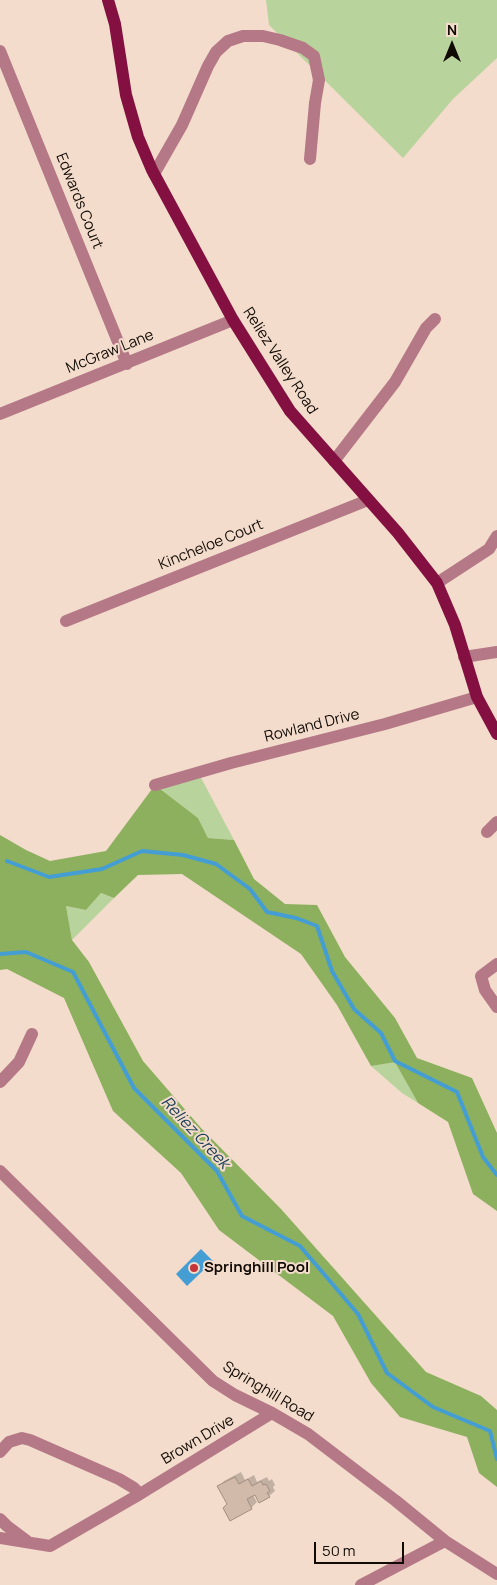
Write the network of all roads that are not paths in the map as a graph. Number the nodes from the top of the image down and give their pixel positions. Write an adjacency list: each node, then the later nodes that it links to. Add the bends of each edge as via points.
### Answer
1 (108, 0): 4 (main road, Reliez Valley Road, via 126,95 138,137)
2 (0, 51): 7 (street, Edwards Court)
3 (310, 159): 4 (street, via 319,80 314,56 303,48 280,40 243,36 228,41 216,52 182,126)
4 (154, 174): 6 (main road, Reliez Valley Road)
5 (435, 319): 9 (street, via 426,328 395,382)
6 (233, 320): 7 (street, McGraw Lane); 9 (main road, Reliez Valley Road, via 290,411)
7 (127, 364): 8 (street, McGraw Lane)
8 (0, 414)
9 (334, 461): 10 (main road, Reliez Valley Road)
10 (368, 500): 12 (main road, Reliez Valley Road); 13 (street, Kincheloe Court)
11 (497, 536): 12 (street, via 489,549)
12 (437, 583): 15 (main road, Reliez Valley Road, via 455,625)
13 (66, 621)
14 (497, 652): 15 (street)
15 (464, 657): 16 (main road, Reliez Valley Road)
16 (477, 696): 17 (main road, Reliez Valley Road); 18 (street, Rowland Drive)
17 (497, 734)
18 (155, 786)
19 (497, 822): 20 (street)
20 (487, 832)
21 (497, 964): 22 (street, via 481,976 485,990)
22 (497, 1007)
23 (32, 1034): 24 (street, via 18,1062)
24 (0, 1082)
25 (0, 1171): 26 (street, Springhill Road, via 213,1381)
26 (272, 1413): 28 (street, Brown Drive); 31 (street, Springhill Road, via 308,1434)
27 (0, 1452): 28 (street, via 9,1442 22,1438 30,1440 119,1479)
28 (140, 1494): 32 (street, Brown Drive, via 50,1546)
29 (0, 1519): 32 (street)
30 (0, 1538): 32 (street, Brown Drive)
31 (445, 1541): 33 (street, Springhill Road); 34 (street)
32 (29, 1543)
33 (497, 1574)
34 (360, 1585)

